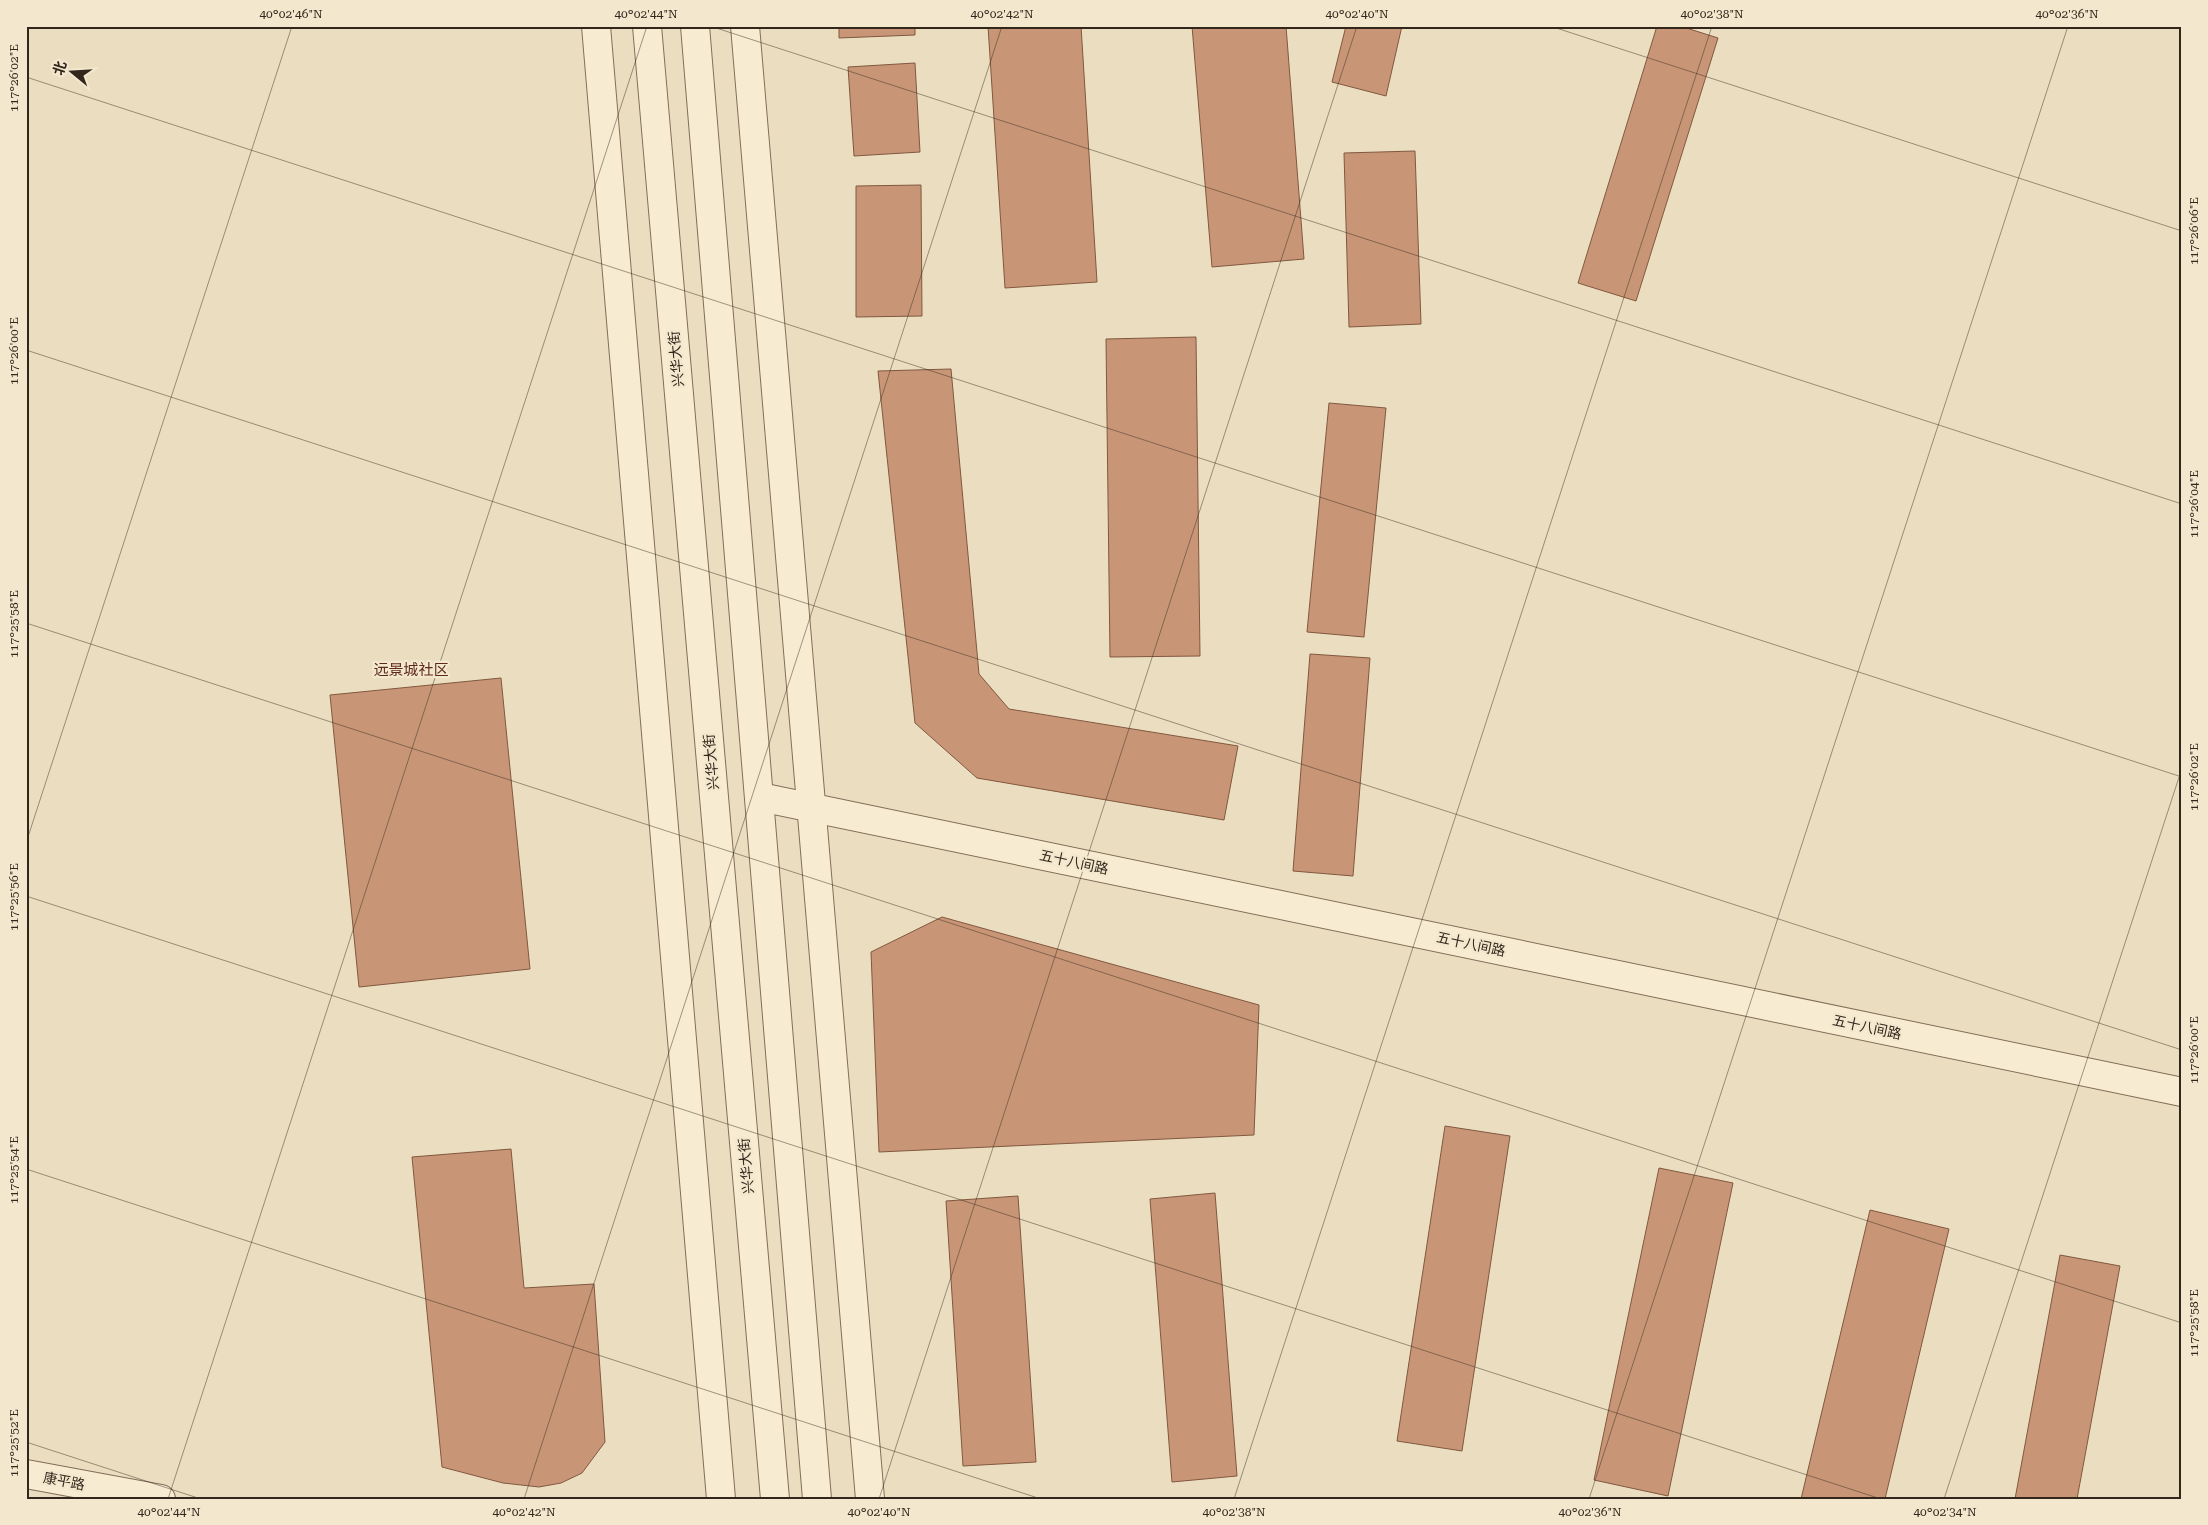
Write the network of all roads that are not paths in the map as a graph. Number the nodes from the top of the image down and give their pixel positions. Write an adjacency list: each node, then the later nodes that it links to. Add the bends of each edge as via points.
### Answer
1 (596, 26): 10 (street)
2 (647, 26): 11 (street, 兴华大街)
3 (695, 26): 5 (street)
4 (745, 26): 6 (street)
5 (760, 798): 6 (street, 五十八间路); 12 (street)
6 (811, 807): 7 (street, 五十八间路); 13 (street)
7 (2182, 1092)
8 (26, 1474): 9 (street, 康平路)
9 (161, 1499)
10 (721, 1499)
11 (775, 1499)
12 (817, 1499)
13 (870, 1499)

